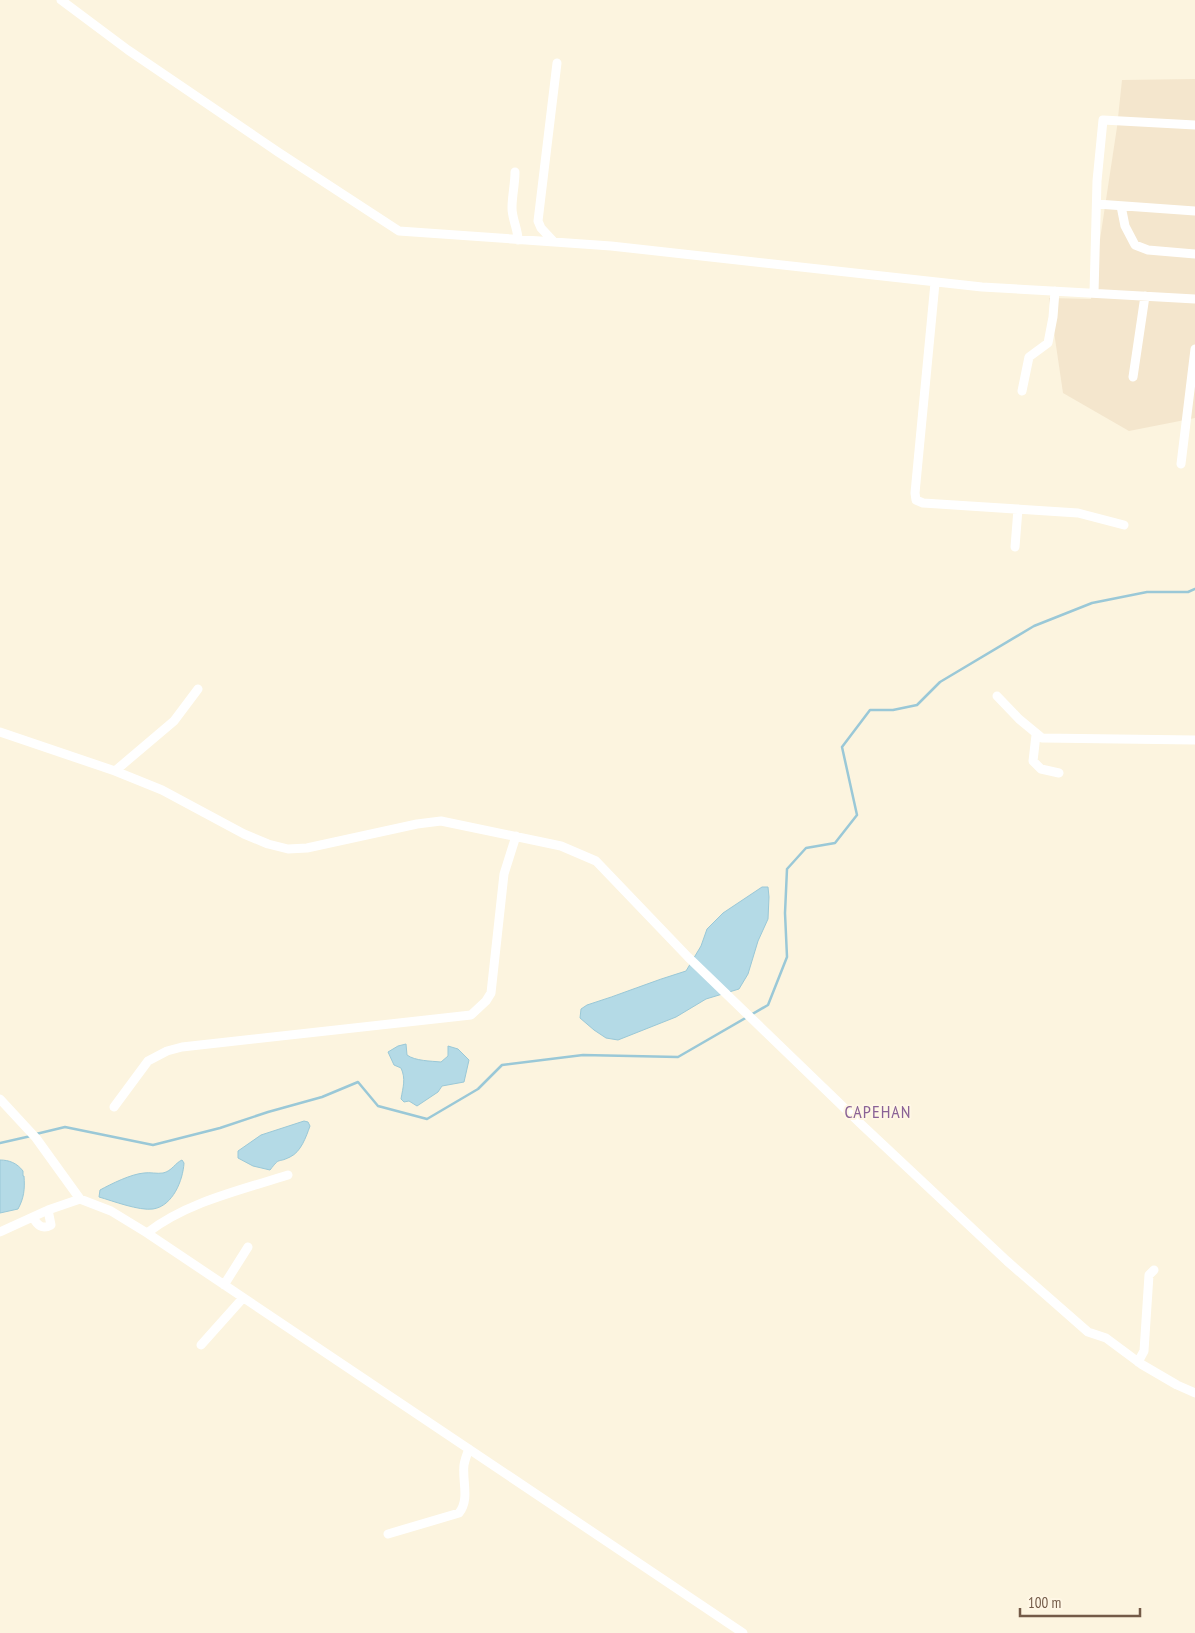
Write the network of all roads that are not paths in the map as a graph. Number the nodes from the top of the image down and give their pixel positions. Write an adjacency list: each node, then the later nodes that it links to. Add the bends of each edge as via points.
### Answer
1 (61, 0): 9 (street, via 128,50 395,230)
2 (557, 63): 8 (street)
3 (1195, 125): 5 (street, via 1103,120)
4 (515, 172): 9 (street, via 512,209)
5 (1097, 204): 6 (street); 15 (street)
6 (1121, 206): 7 (street); 12 (street, via 1125,226 1135,245 1148,250)
7 (1195, 211)
8 (538, 225): 10 (street); 11 (street)
9 (518, 240): 10 (street)
10 (530, 241): 11 (street)
11 (554, 242): 13 (street)
12 (1195, 254)
13 (936, 283): 14 (street); 22 (street, via 915,497 923,503)
14 (1055, 291): 15 (street); 20 (street, via 1048,343 1029,357)
15 (1094, 293): 16 (street)
16 (1145, 296): 17 (street); 19 (street)
17 (1195, 299)
18 (1195, 349): 21 (street)
19 (1133, 377)
20 (1022, 391)
21 (1181, 464)
22 (1018, 509): 23 (street, via 1078,513); 24 (street)
23 (1124, 525)
24 (1015, 547)
25 (198, 689): 30 (street, via 174,721)
26 (997, 696): 28 (street)
27 (0, 732): 30 (street)
28 (1036, 735): 29 (street, via 1049,740); 31 (street, via 1033,761 1041,769)
29 (1195, 740)
30 (115, 771): 32 (street, via 172,795 244,834 288,849 441,821)
31 (1059, 773)
32 (516, 836): 34 (street, via 504,874 491,993 471,1015 182,1047 148,1061); 46 (street, via 561,846 596,861 688,956 1007,1261 1088,1332 1106,1338)
33 (0, 1099): 36 (street, via 36,1138)
34 (114, 1107)
35 (288, 1175): 40 (street, via 202,1204 160,1223)
36 (78, 1197): 37 (street); 40 (street, via 111,1211)
37 (48, 1210): 38 (street); 38 (street, via 52,1225 37,1225)
38 (33, 1217): 39 (street)
39 (0, 1232)
40 (147, 1233): 43 (street)
41 (248, 1247): 43 (street)
42 (1154, 1270): 46 (street, via 1149,1275 1144,1351)
43 (224, 1285): 44 (street)
44 (243, 1298): 45 (street); 48 (street)
45 (201, 1345)
46 (1138, 1362): 47 (street)
47 (1195, 1393)
48 (469, 1449): 49 (street, via 464,1466 465,1501 459,1513); 50 (street)
49 (388, 1534)
50 (743, 1633)

